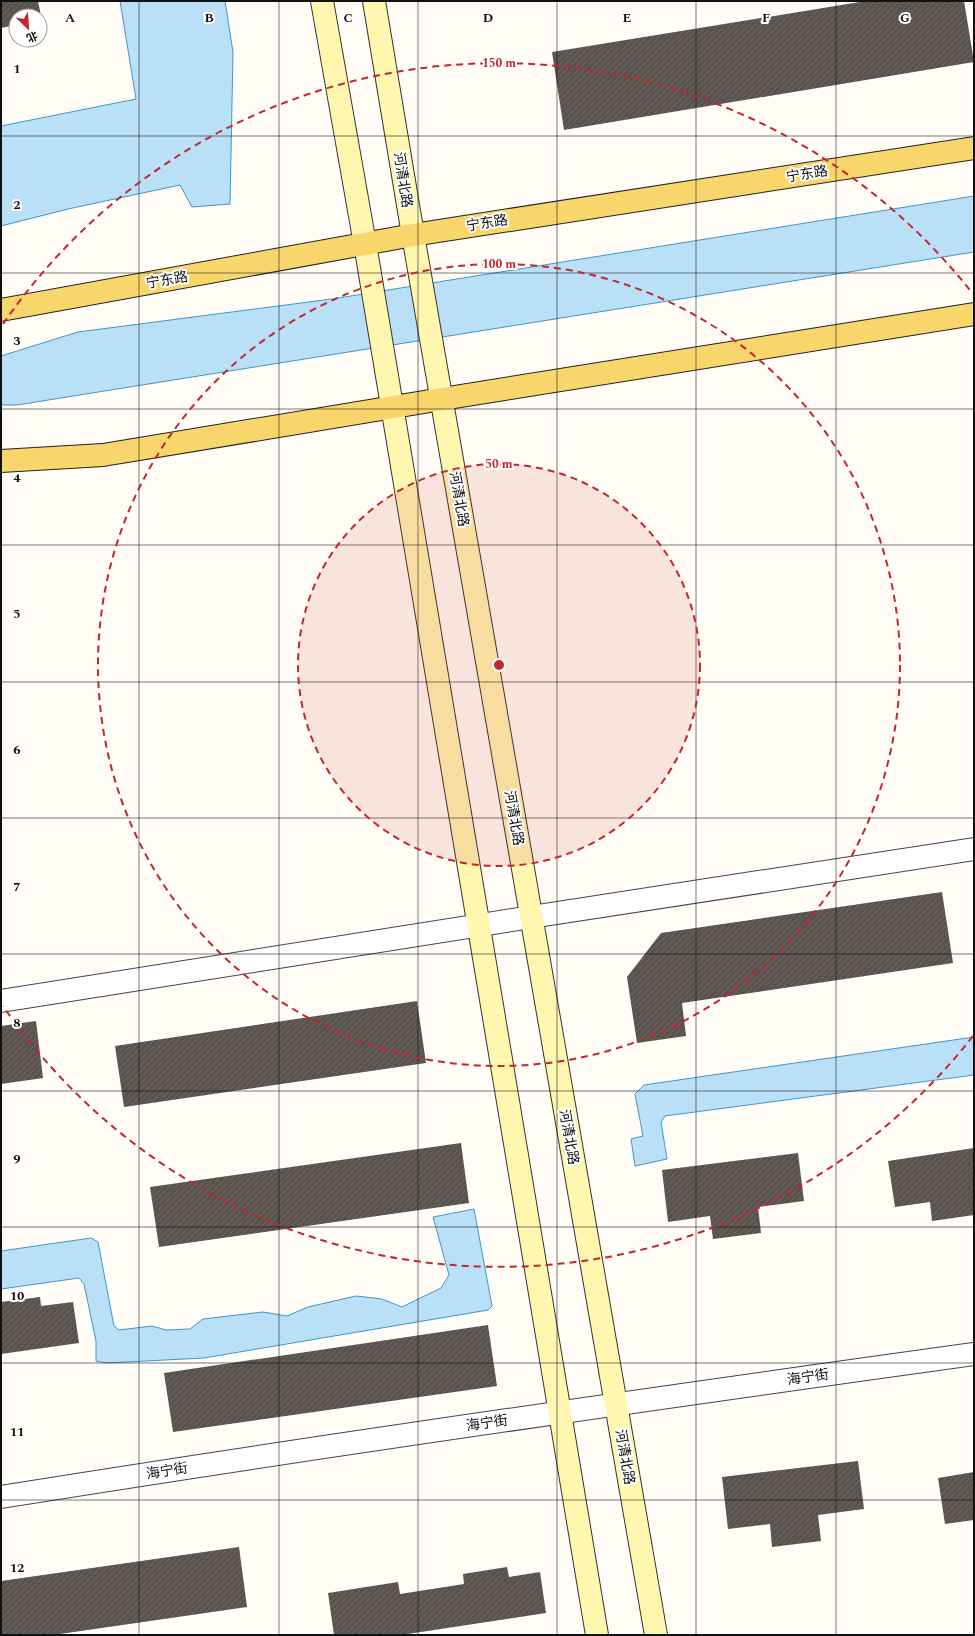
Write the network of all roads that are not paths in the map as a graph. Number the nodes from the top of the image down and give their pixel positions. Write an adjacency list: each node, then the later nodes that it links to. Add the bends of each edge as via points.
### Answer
1 (322, 1): 5 (main road)
2 (374, 1): 4 (main road, 河清北路)
3 (974, 148): 4 (main road, 宁东路)
4 (413, 235): 5 (main road, 宁东路); 8 (main road, 河清北路)
5 (366, 244): 6 (main road, 宁东路); 9 (main road)
6 (1, 310)
7 (974, 314): 8 (main road)
8 (442, 399): 9 (main road); 12 (main road, 河清北路)
9 (392, 407): 10 (main road, via 103,455); 13 (main road)
10 (1, 461)
11 (974, 849): 12 (street)
12 (531, 917): 13 (street); 16 (main road, 河清北路)
13 (478, 925): 14 (street); 17 (main road)
14 (1, 1001)
15 (974, 1354): 16 (street, 海宁街)
16 (616, 1404): 17 (street, 海宁街); 20 (main road, 河清北路)
17 (560, 1413): 18 (street, 海宁街, via 246,1458); 19 (main road)
18 (1, 1498)
19 (597, 1635)
20 (656, 1635)

